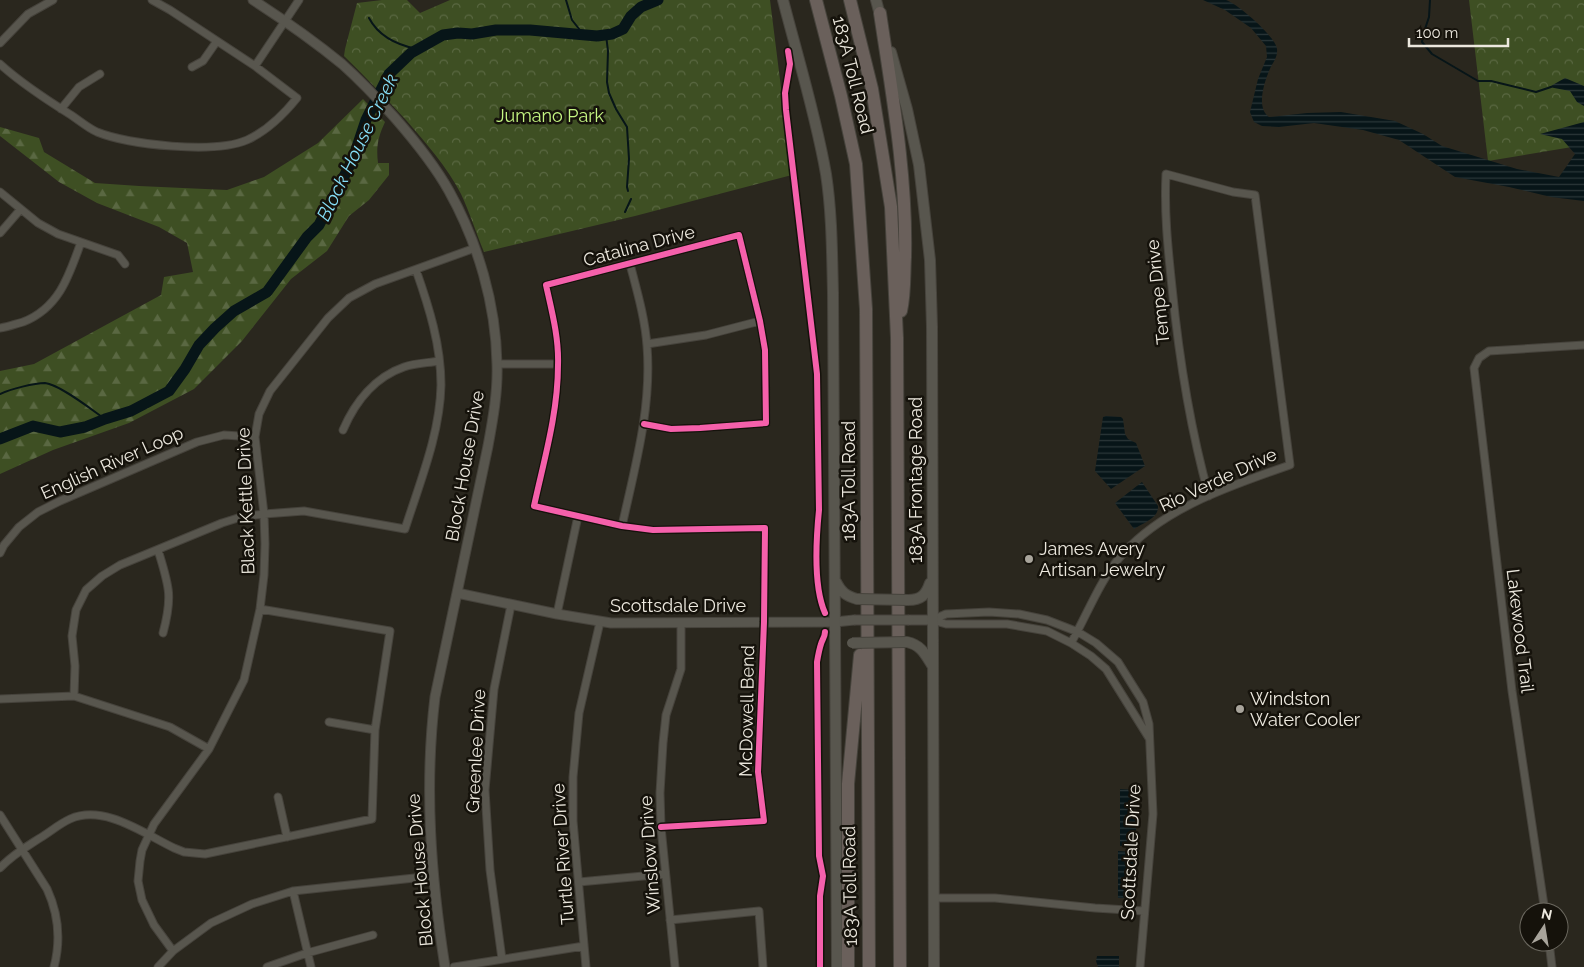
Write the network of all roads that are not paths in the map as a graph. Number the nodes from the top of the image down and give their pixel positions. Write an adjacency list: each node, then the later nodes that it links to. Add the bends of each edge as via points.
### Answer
1 (53, 0): 12 (street, via 28,14)
2 (152, 0): 11 (street)
3 (253, 0): 10 (street, Block House Drive)
4 (299, 0): 10 (street)
5 (783, 0): 46 (main road, via 826,176 831,229)
6 (816, 0): 45 (highway, 183A Toll Road, via 856,164 866,309)
7 (850, 0): 29 (highway, 183A Toll Road, via 872,89 891,207)
8 (876, 0): 9 (main road, 183A Frontage Road)
9 (880, 13): 29 (highway, via 898,132 902,186 905,245 903,300); 44 (main road, 183A Frontage Road, via 912,130 930,260)
10 (285, 21): 14 (street); 23 (street, Block House Drive, via 343,65 372,92 416,143 448,190)
11 (217, 41): 14 (street); 15 (street, via 203,61)
12 (0, 43)
13 (0, 64): 17 (street)
14 (255, 66): 17 (street, via 297,98 271,124 248,140 226,146 136,143 97,132)
15 (192, 67)
16 (100, 74): 17 (street, via 79,87)
17 (61, 109)
18 (0, 192): 20 (street)
19 (1255, 195): 38 (street, Rio Verde Drive, via 1290,465); 38 (street, Tempe Drive, via 1166,174 1164,199 1178,346 1197,453)
20 (20, 210): 21 (street); 22 (street, via 51,230)
21 (0, 233)
22 (81, 242): 24 (street, via 118,255); 28 (street, via 64,286 53,302 34,317)
23 (475, 248): 26 (street, Black Kettle Drive); 33 (street, Block House Drive, via 490,301)
24 (125, 264)
25 (630, 264): 27 (street, Catalina Drive, via 739,235); 30 (street); 34 (street, Catalina Drive, via 546,285)
26 (416, 270): 32 (street, via 430,312); 37 (street, Black Kettle Drive, via 375,284 349,298 328,318 270,390 259,414)
27 (760, 321): 30 (street, via 706,335); 35 (street, via 766,379 766,423 671,429)
28 (0, 328)
29 (897, 338): 69 (highway, 183A Toll Road)
30 (647, 344): 35 (street, via 648,397)
31 (1584, 345): 80 (street, Lakewood Trail, via 1489,351 1475,362 1473,374 1512,691)
32 (439, 361): 36 (street, via 405,366 385,376 369,388); 39 (street, via 438,417 405,529 304,511)
33 (497, 364): 34 (street); 47 (street, Block House Drive, via 495,407)
34 (558, 364): 40 (street, via 557,398 534,506)
35 (644, 424): 41 (street)
36 (343, 430)
37 (255, 437): 39 (street, Black Kettle Drive); 43 (street, English River Loop, via 224,435 197,442 60,501 38,512 20,527)
38 (1210, 496): 56 (street, Rio Verde Drive, via 1143,534 1120,557 1107,575)
39 (264, 514): 42 (street, via 222,523); 49 (street, Black Kettle Drive, via 264,574)
40 (578, 516): 41 (street); 50 (street)
41 (622, 526): 53 (street, McDowell Bend, via 653,530 765,528)
42 (158, 550): 57 (street, via 170,591); 61 (street, via 120,565 86,590 76,610 72,636)
43 (0, 553)
44 (932, 576): 46 (main road, bridge, via 924,595 915,600 848,597); 51 (main road, 183A Frontage Road)
45 (867, 581): 99 (highway, via 848,784); 100 (highway, 183A Toll Road)
46 (835, 582): 54 (main road)
47 (457, 593): 48 (street, Scottsdale Drive); 76 (street, Block House Drive, via 435,697 431,736 429,823)
48 (511, 605): 50 (street, Scottsdale Drive); 88 (street, Greenlee Drive, via 494,689 485,790 490,870)
49 (260, 609): 64 (street, via 390,631); 66 (street, Black Kettle Drive, via 244,680)
50 (557, 614): 52 (street, Scottsdale Drive)
51 (932, 620): 54 (street, Scottsdale Drive, bridge); 56 (street, Scottsdale Drive, via 946,614 1019,614); 58 (street, Scottsdale Drive, via 946,624 1007,624 1047,631); 60 (main road, 183A Frontage Road)
52 (600, 622): 55 (street, Scottsdale Drive); 77 (street, Turtle River Drive, via 579,713 573,777 573,821)
53 (764, 622): 54 (street, Scottsdale Drive); 55 (street, Scottsdale Drive); 70 (street, McDowell Bend, via 758,772 764,822)
54 (835, 622): 59 (main road)
55 (681, 623): 70 (street, Winslow Drive, via 681,669 666,715 663,743)
56 (1078, 632): 58 (street, Rio Verde Drive); 65 (street, Scottsdale Drive, via 1118,662 1143,702)
57 (163, 633)
58 (1071, 643): 65 (street, Scottsdale Drive, via 1106,669)
59 (834, 659): 60 (main road, bridge, via 842,646 848,643 907,642 921,648); 98 (main road)
60 (932, 666): 79 (main road, 183A Frontage Road)
61 (74, 696): 62 (street); 66 (street, via 170,727)
62 (0, 699)
63 (329, 722): 64 (street)
64 (375, 730): 72 (street, via 372,820)
65 (1149, 738): 81 (street, Scottsdale Drive, via 1153,814)
66 (209, 749): 71 (street, Black Kettle Drive)
67 (278, 797): 72 (street)
68 (0, 815): 73 (street)
69 (899, 822): 101 (highway, 183A Toll Road); 102 (highway, via 906,871)
70 (661, 827): 75 (street, Winslow Drive)
71 (148, 836): 72 (street, via 184,852 205,854); 73 (street, via 115,818 92,814 64,822); 85 (street, Black Kettle Drive, via 140,861 140,891 154,925)
72 (287, 837)
73 (21, 851): 74 (street); 89 (street, via 53,902 59,937)
74 (0, 868)
75 (666, 874): 77 (street); 82 (street, Winslow Drive)
76 (433, 876): 78 (street); 93 (street, Block House Drive)
77 (579, 882): 84 (street, Turtle River Drive)
78 (293, 891): 85 (street, via 252,904 212,923); 87 (street)
79 (933, 898): 81 (street, via 995,898); 103 (main road, 183A Frontage Road)
80 (1544, 902)
81 (1144, 911): 104 (street, Scottsdale Drive)
82 (670, 920): 96 (street, Winslow Drive); 97 (street, via 759,911)
83 (373, 935): 87 (street)
84 (584, 946): 88 (street); 95 (street, Turtle River Drive)
85 (173, 951): 90 (street)
86 (1550, 952): 105 (street)
87 (307, 953): 91 (street); 92 (street)
88 (502, 959): 94 (street)
89 (54, 967)
90 (158, 967)
91 (267, 967)
92 (311, 967)
93 (445, 967)
94 (454, 967)
95 (586, 967)
96 (675, 967)
97 (762, 967)
98 (837, 967)
99 (848, 967)
100 (869, 967)
101 (900, 967)
102 (909, 967)
103 (934, 967)
104 (1140, 967)
105 (1552, 967)

